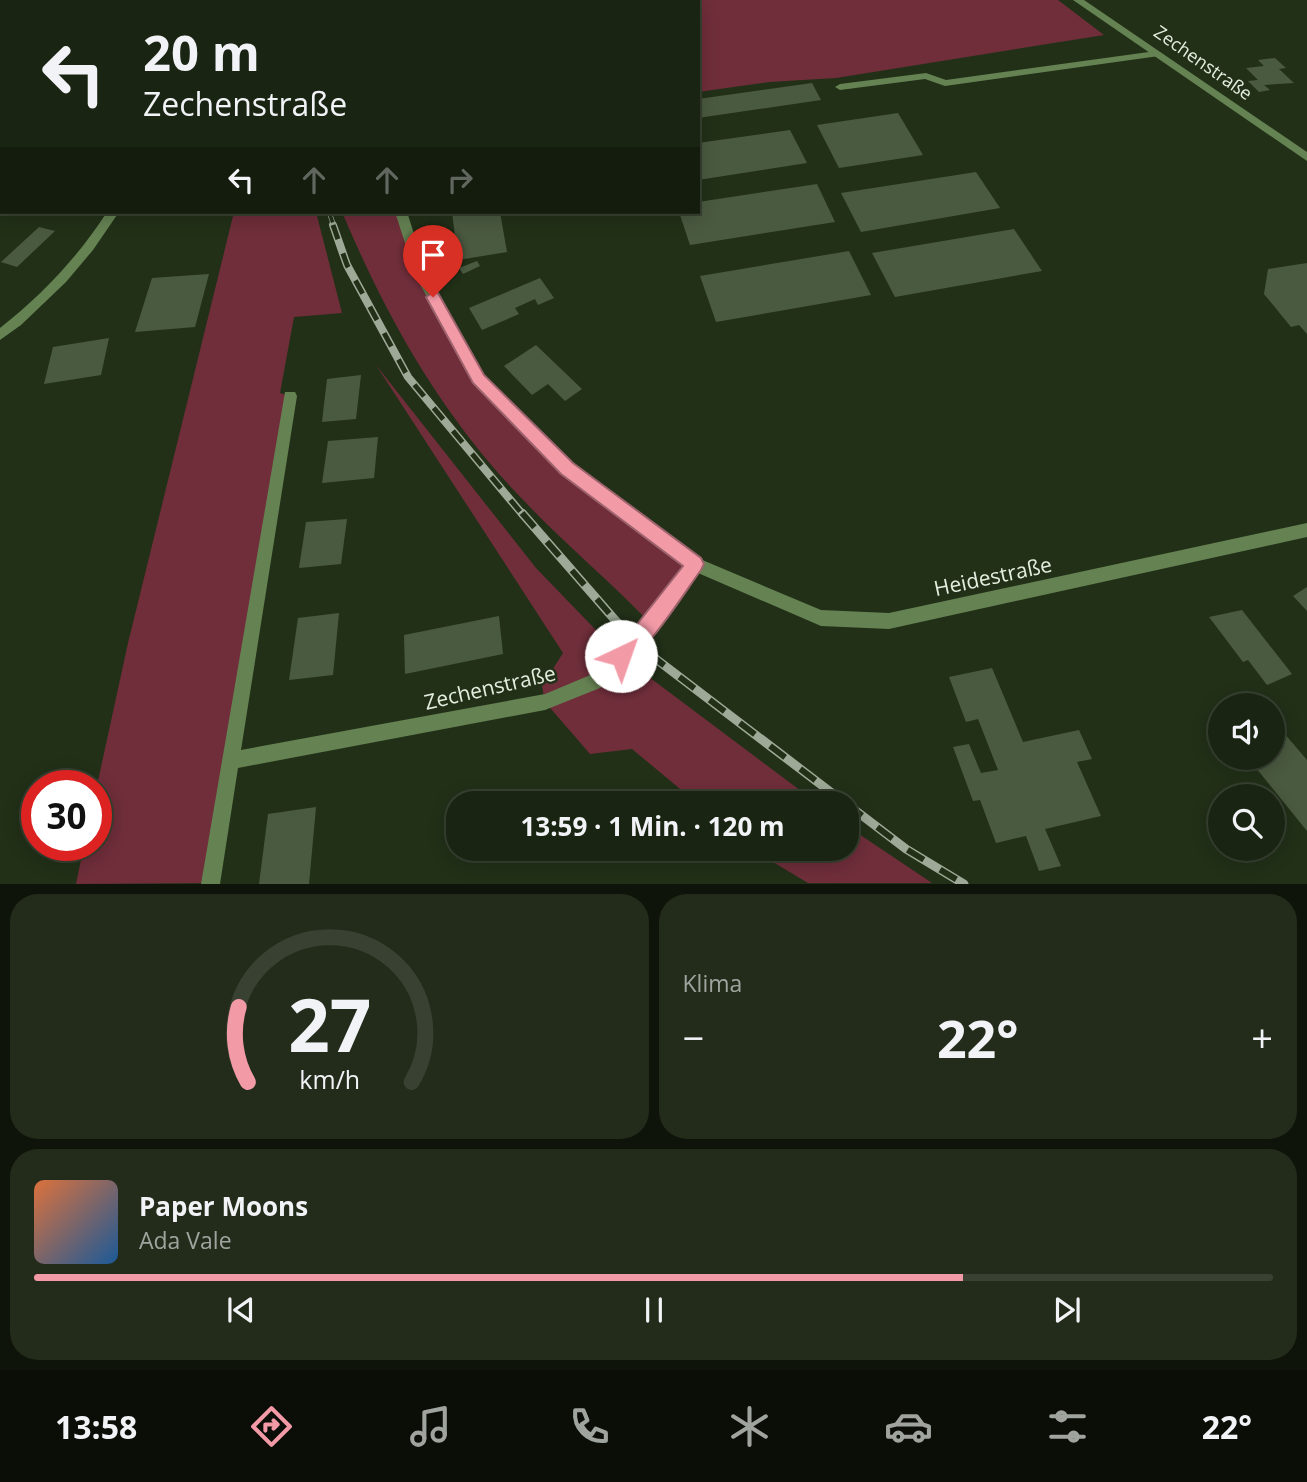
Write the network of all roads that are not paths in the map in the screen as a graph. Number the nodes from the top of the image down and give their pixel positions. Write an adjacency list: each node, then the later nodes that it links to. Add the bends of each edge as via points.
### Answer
1 (1078, 0): 2 (street, Zechenstraße)
2 (1156, 54): 3 (street, via 945,83 926,76); 4 (street, Zechenstraße)
3 (840, 87)
4 (1307, 157)
5 (112, 214): 7 (street, via 64,277)
6 (402, 214): 10 (street, via 422,276 479,379 567,468)
7 (0, 335)
8 (289, 396): 11 (street)
9 (1307, 530): 10 (street, Heidestraße, via 889,621 821,618)
10 (695, 564): 11 (street, Zechenstraße, via 635,643 594,682 545,702)
11 (232, 760): 12 (street)
12 (210, 884)

